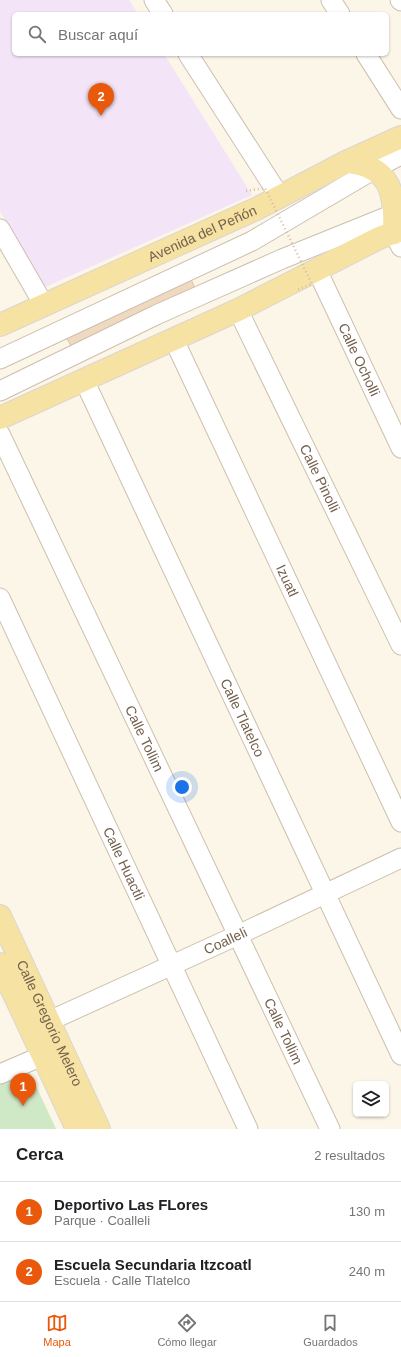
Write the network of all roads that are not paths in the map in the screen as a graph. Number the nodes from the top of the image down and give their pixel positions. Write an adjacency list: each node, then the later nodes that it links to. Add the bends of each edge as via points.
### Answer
1 (154, 0): 3 (street)
2 (331, 0): 4 (street)
3 (162, 12)
4 (339, 12)
5 (189, 56): 12 (street)
6 (367, 56): 7 (street)
7 (401, 109)
8 (401, 137): 10 (main road, Avenida del Peñón)
9 (401, 155): 11 (street)
10 (346, 162): 11 (main road, via 360,163); 12 (main road, Avenida del Peñón)
11 (374, 169): 13 (main road, via 384,177 391,190); 20 (street, via 252,241)
12 (280, 198): 16 (main road, Avenida del Peñón)
13 (397, 228): 15 (main road); 22 (street, via 282,259 156,315)
14 (0, 229): 16 (street)
15 (317, 270): 17 (main road); 25 (street, Calle Ocholli)
16 (44, 305): 18 (main road, Avenida del Peñón)
17 (238, 310): 19 (main road); 27 (street, Calle Pinolli)
18 (0, 325)
19 (174, 340): 21 (main road); 28 (street, Izuatl)
20 (0, 359)
21 (84, 380): 23 (main road); 30 (street, Calle Tlatelco)
22 (0, 391)
23 (0, 418)
24 (0, 434): 32 (street, Calle Tollim)
25 (401, 448)
26 (0, 598): 34 (street, Calle Huactli)
27 (401, 645)
28 (401, 822)
29 (401, 858): 30 (street, Coalleli)
30 (325, 894): 32 (street, Coalleli); 37 (street, Calle Tlatelco)
31 (0, 916): 35 (main road, Calle Gregorio Melero)
32 (238, 935): 34 (street, Coalleli); 42 (street, Calle Tollim)
33 (0, 964): 35 (main road, Calle Gregorio Melero)
34 (170, 965): 35 (street, Coalleli); 41 (street, Calle Huactli)
35 (40, 1025): 36 (main road, Calle Gregorio Melero)
36 (52, 1052): 38 (street); 39 (main road, Calle Gregorio Melero); 40 (main road, Calle Gregorio Melero)
37 (401, 1055)
38 (0, 1074)
39 (77, 1129)
40 (99, 1129)
41 (248, 1129)
42 (330, 1129)

